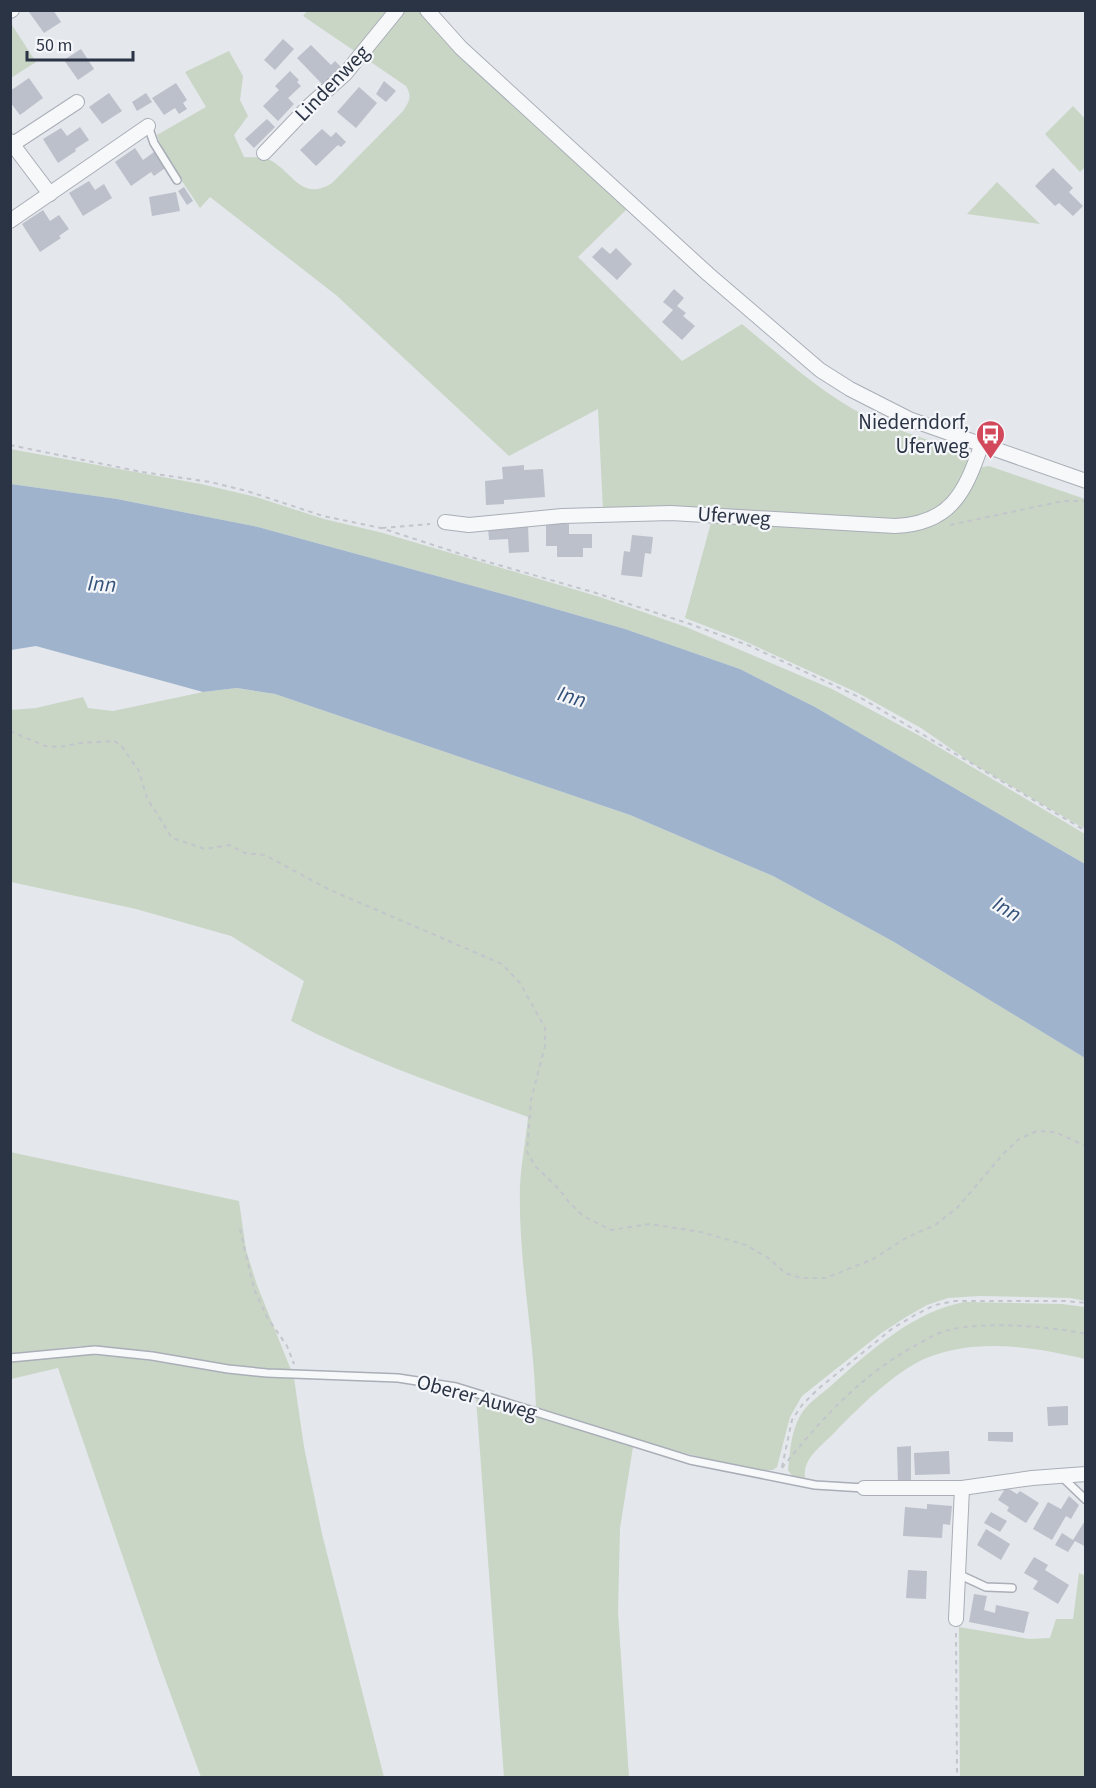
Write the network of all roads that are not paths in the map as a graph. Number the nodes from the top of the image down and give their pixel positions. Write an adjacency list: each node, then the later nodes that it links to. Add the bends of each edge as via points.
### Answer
1 (397, 10): 6 (street, Lindenweg, via 345,74)
2 (427, 10): 10 (street, via 461,48 708,274 820,370 909,419)
3 (77, 102): 5 (street)
4 (148, 126): 7 (lane, via 154,144); 8 (street)
5 (11, 144): 8 (street)
6 (264, 153)
7 (177, 180)
8 (50, 194): 9 (street)
9 (10, 221)
10 (981, 446): 11 (street); 12 (street, Uferweg, via 972,473 953,504 918,524 895,526 671,513 562,516 469,525)
11 (1086, 482)
12 (445, 522)
13 (10, 1358): 16 (lane, Oberer Auweg, via 95,1350 228,1370 398,1377 456,1387 690,1460 816,1485)
14 (1086, 1474): 15 (street)
15 (1061, 1476): 17 (street); 18 (lane)
16 (864, 1488): 17 (street)
17 (962, 1488): 19 (street)
18 (1086, 1500)
19 (958, 1574): 20 (lane, via 986,1587); 21 (street)
20 (1012, 1588)
21 (956, 1619)

